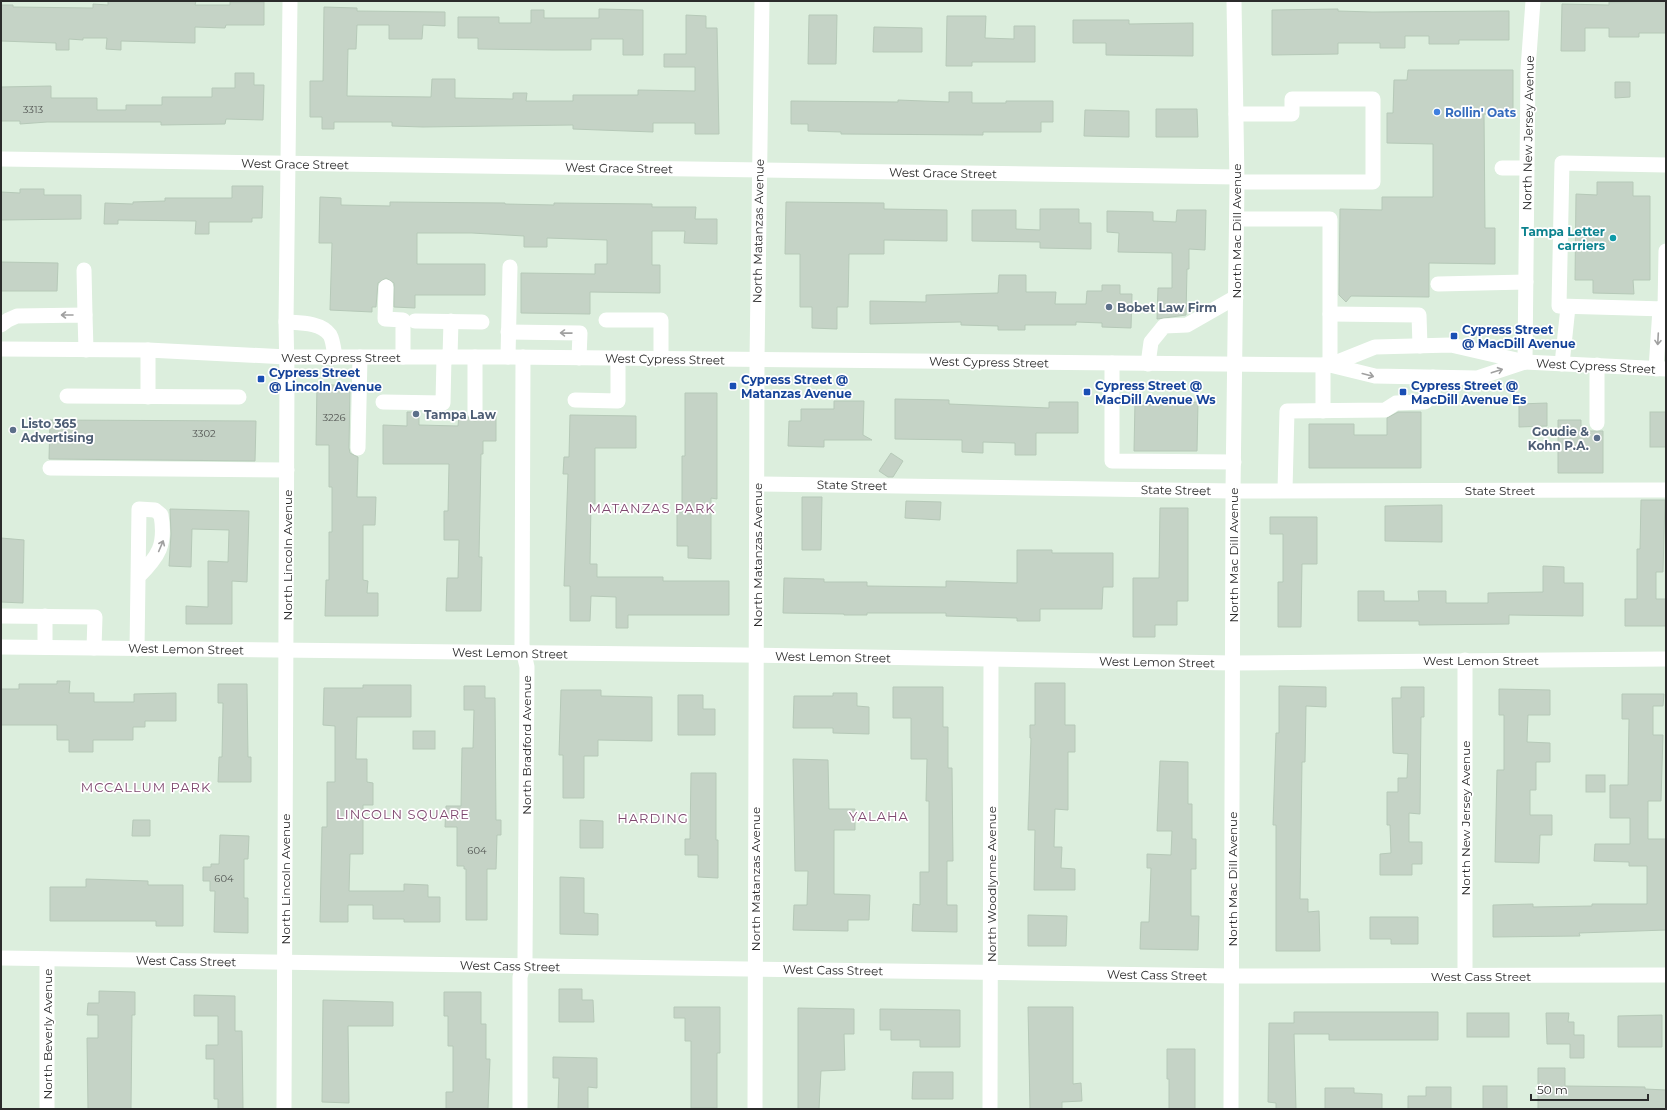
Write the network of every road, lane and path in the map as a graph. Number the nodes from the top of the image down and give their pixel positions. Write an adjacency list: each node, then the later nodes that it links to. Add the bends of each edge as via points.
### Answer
1 (290, 1): 7 (street, North Lincoln Avenue)
2 (762, 1): 11 (street, North Matanzas Avenue)
3 (1234, 1): 5 (street, North Mac Dill Avenue)
4 (1533, 1): 10 (street, North New Jersey Avenue, via 1528,69)
5 (1236, 114): 12 (street, North Mac Dill Avenue); 12 (street, West Grace Street, via 1292,114 1292,99 1374,99 1373,182)
6 (1, 160): 7 (street, West Grace Street)
7 (287, 164): 11 (street, West Grace Street); 28 (street, North Lincoln Avenue)
8 (1666, 165): 21 (street, via 1562,162 1559,306)
9 (1502, 168): 10 (street)
10 (1527, 168): 17 (street, North New Jersey Avenue)
11 (759, 170): 12 (street, West Grace Street); 47 (street, North Matanzas Avenue)
12 (1237, 180): 13 (street, North Mac Dill Avenue)
13 (1237, 219): 20 (street, North Mac Dill Avenue); 23 (street, via 1330,219)
14 (1666, 251): 22 (street, via 1665,309)
15 (510, 267): 31 (street)
16 (84, 270): 24 (street)
17 (1526, 282): 18 (street); 48 (street, North New Jersey Avenue)
18 (1438, 284)
19 (386, 288): 39 (street, via 385,319 403,320)
20 (1236, 297): 50 (street, via 1187,325 1164,326 1151,342); 51 (street, North Mac Dill Avenue)
21 (1568, 307): 22 (street); 52 (street)
22 (1660, 309): 55 (street, one-way to 55)
23 (1330, 314): 32 (street, via 1419,315); 53 (street)
24 (85, 315): 30 (street, one-way to 30, via 17,316); 34 (street)
25 (606, 320): 46 (street, via 661,320)
26 (415, 321): 27 (street)
27 (451, 321): 29 (street); 40 (street)
28 (286, 322): 36 (street, via 320,328 330,335); 37 (street, North Lincoln Avenue)
29 (482, 322)
30 (1, 325)
31 (508, 332): 42 (street); 44 (street, one-way to 31, via 580,333)
32 (1420, 346): 48 (street, West Cypress Street, via 1451,345); 53 (street, West Cypress Street, via 1375,347)
33 (1, 349): 34 (street, West Cypress Street)
34 (86, 350): 35 (street, West Cypress Street)
35 (148, 350): 37 (street, West Cypress Street); 58 (street)
36 (335, 356): 37 (street, West Cypress Street); 38 (street, West Cypress Street)
37 (287, 357): 68 (street, North Lincoln Avenue)
38 (360, 357): 39 (street, West Cypress Street); 65 (street)
39 (403, 357): 40 (street, West Cypress Street)
40 (447, 357): 41 (street, West Cypress Street); 61 (street, via 443,403)
41 (475, 357): 42 (street, West Cypress Street); 63 (street)
42 (508, 357): 43 (street, West Cypress Street)
43 (523, 357): 44 (street, West Cypress Street); 81 (street, North Bradford Avenue)
44 (579, 358): 45 (street, West Cypress Street)
45 (618, 358): 46 (street, West Cypress Street); 60 (street, via 618,401)
46 (661, 359): 47 (street, West Cypress Street)
47 (757, 360): 49 (street, West Cypress Street); 69 (street, North Matanzas Avenue)
48 (1525, 362): 52 (street, West Cypress Street); 56 (street, West Cypress Street, one-way to 48, via 1477,378)
49 (1112, 363): 50 (street, West Cypress Street); 66 (street, via 1112,461)
50 (1148, 364): 51 (street, West Cypress Street)
51 (1235, 364): 53 (street, West Cypress Street); 66 (street, North Mac Dill Avenue)
52 (1562, 364): 54 (street, West Cypress Street)
53 (1327, 365): 56 (street, West Cypress Street, one-way to 56, via 1375,376); 62 (street)
54 (1597, 365): 55 (street, West Cypress Street); 64 (street)
55 (1661, 369)
56 (1433, 377): 62 (street, via 1433,394 1425,402 1396,403 1385,410)
57 (67, 396): 58 (street)
58 (148, 397): 59 (street)
59 (239, 397)
60 (575, 400)
61 (383, 402)
62 (1323, 411): 70 (street, via 1287,411)
63 (475, 412)
64 (1597, 423)
65 (358, 448)
66 (1234, 462): 72 (street, North Mac Dill Avenue)
67 (50, 468): 68 (street)
68 (287, 470): 80 (street, North Lincoln Avenue)
69 (758, 484): 72 (street, State Street); 82 (street, North Matanzas Avenue)
70 (1285, 490): 71 (street, State Street); 72 (street, State Street)
71 (1666, 490)
72 (1233, 491): 86 (street, North Mac Dill Avenue)
73 (138, 577): 73 (street, one-way to 73, via 154,561 163,540 161,515 155,510 139,509); 79 (street)
74 (1, 616): 75 (street)
75 (45, 616): 77 (street); 78 (street, via 95,617)
76 (1, 646): 77 (street, West Lemon Street)
77 (45, 647): 78 (street, West Lemon Street)
78 (94, 648): 79 (street, West Lemon Street)
79 (137, 648): 80 (street, West Lemon Street)
80 (286, 651): 81 (street, West Lemon Street); 89 (street, North Lincoln Avenue)
81 (524, 654): 82 (street, West Lemon Street); 90 (street, North Bradford Avenue, via 527,661)
82 (756, 656): 83 (street, West Lemon Street); 91 (street, North Matanzas Avenue)
83 (992, 660): 86 (street, West Lemon Street); 92 (street, North Woodlynne Avenue)
84 (1465, 660): 85 (street, West Lemon Street); 86 (street, West Lemon Street); 95 (street, North New Jersey Avenue)
85 (1666, 660)
86 (1233, 663): 94 (street, North Mac Dill Avenue)
87 (1, 958): 88 (street, West Cass Street)
88 (47, 959): 89 (street, West Cass Street); 96 (street, North Beverly Avenue)
89 (284, 962): 90 (street, West Cass Street); 97 (street, North Lincoln Avenue)
90 (523, 967): 91 (street, West Cass Street); 98 (street, North Bradford Avenue, via 520,977)
91 (755, 968): 92 (street, West Cass Street); 99 (street, North Matanzas Avenue)
92 (990, 973): 94 (street, West Cass Street); 100 (street, North Woodlynne Avenue)
93 (1666, 975): 95 (street, West Cass Street)
94 (1232, 976): 95 (street, West Cass Street); 101 (street, North Mac Dill Avenue)
95 (1465, 976)
96 (47, 1109)
97 (284, 1109)
98 (520, 1109)
99 (755, 1109)
100 (990, 1109)
101 (1231, 1109)

